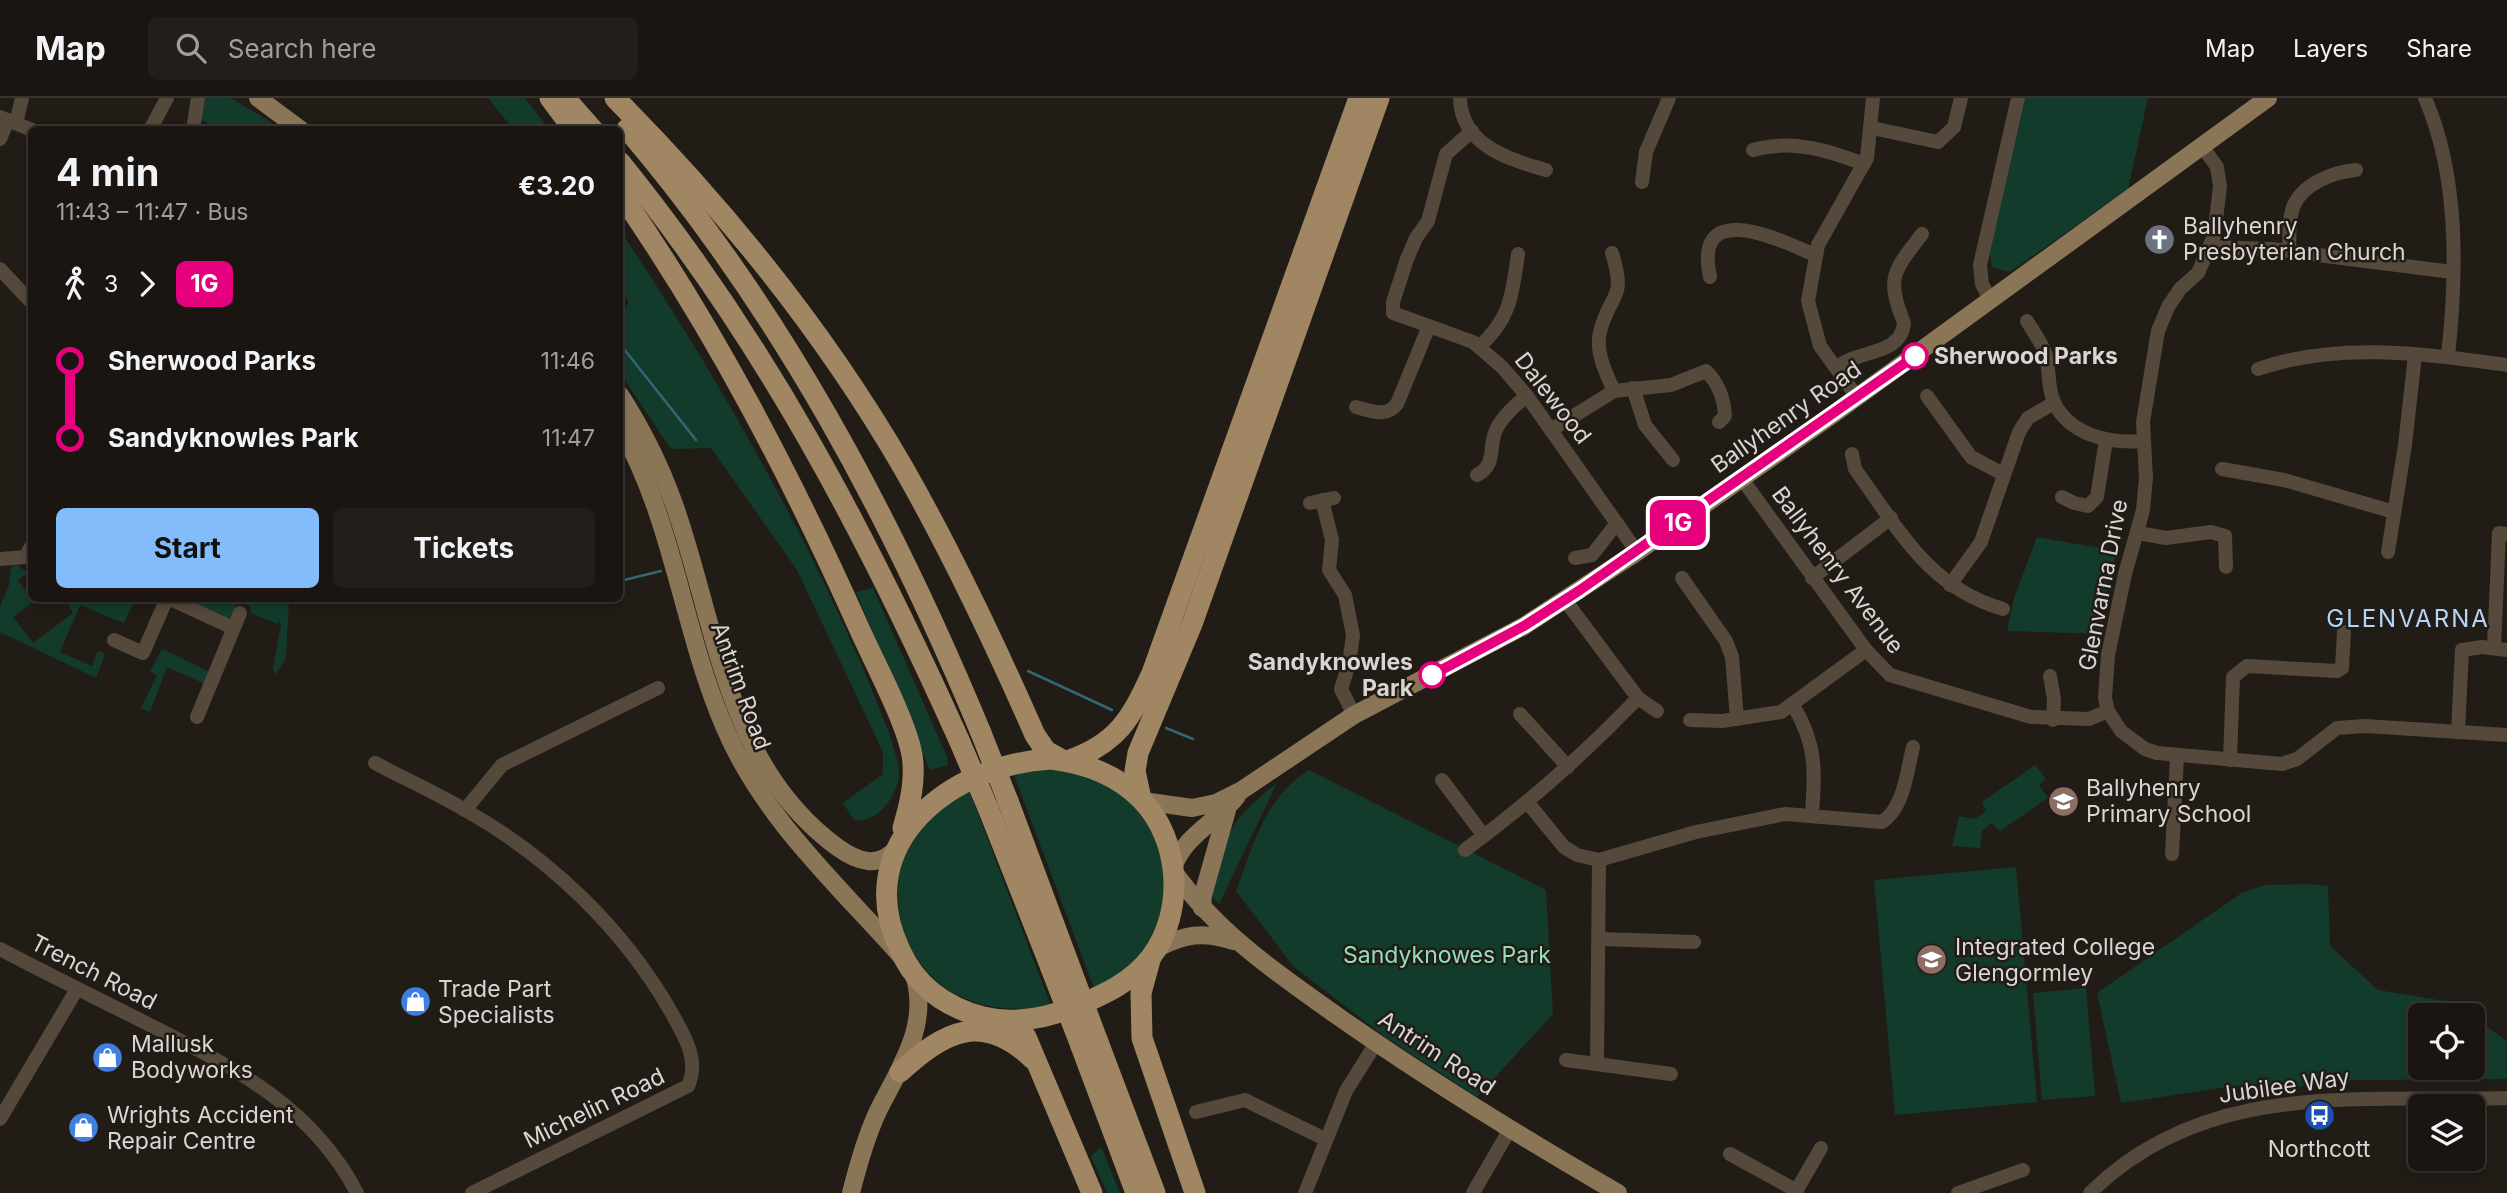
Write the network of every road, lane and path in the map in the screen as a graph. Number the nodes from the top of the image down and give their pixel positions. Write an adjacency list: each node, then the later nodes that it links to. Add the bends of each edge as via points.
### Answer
1 (22, 98): 18 (street)
2 (167, 98): 19 (street)
3 (198, 98): 20 (street)
4 (258, 98): 21 (main road)
5 (550, 98): 22 (highway)
6 (565, 98): 23 (highway)
7 (601, 98): 124 (highway, bridge, via 682,197 802,372 861,473 909,567 981,733)
8 (615, 98): 117 (highway, via 728,221 857,396 902,467 983,617 1035,735 1046,751)
9 (1359, 98): 117 (highway, via 1152,673 1126,724 1103,746)
10 (1379, 98): 122 (highway, via 1192,624 1138,753 1135,771)
11 (1460, 98): 26 (street)
12 (1669, 98): 34 (street, via 1646,152)
13 (1873, 98): 25 (street)
14 (1961, 98): 25 (street, via 1954,127 1938,142)
15 (2018, 98): 46 (street, via 1980,265 1982,284)
16 (2268, 98): 28 (main road, Ballyhenry Road)
17 (2425, 98): 43 (street, via 2440,140 2447,181)
18 (8, 120): 24 (street); 27 (street)
19 (152, 126)
20 (194, 126)
21 (296, 126)
22 (571, 126)
23 (590, 126)
24 (28, 128)
25 (1872, 128): 30 (street)
26 (1472, 131): 32 (street, via 1492,152); 48 (street, Dalewood, via 1446,154 1428,221 1416,238 1393,302 1393,313)
27 (0, 139)
28 (2202, 146): 37 (street, Glenvarna Drive, via 2217,167 2220,186); 46 (main road, Ballyhenry Road)
29 (1753, 150): 30 (street, via 1770,145 1803,146)
30 (1864, 164): 41 (street)
31 (623, 166): 124 (highway, bridge, via 710,282 808,434 885,579 959,740)
32 (1545, 170)
33 (2356, 170): 38 (street, via 2338,172 2301,194 2293,207)
34 (1642, 182)
35 (623, 197): 129 (highway, via 687,293 763,426 908,740 913,770 911,802)
36 (1922, 234): 53 (street, via 1894,278 1895,303 1904,323 1898,338 1887,348 1848,358)
37 (2210, 247): 38 (street); 67 (street, Glenvarna Drive, via 2198,273 2168,307 2158,331)
38 (2290, 251): 43 (street)
39 (1612, 253): 56 (street, via 1620,286 1599,343)
40 (1518, 254): 49 (street, via 1508,313)
41 (1815, 255): 44 (street, via 1746,230 1725,231 1707,247); 53 (street, via 1808,301 1820,346)
42 (0, 269): 45 (street)
43 (2452, 272): 51 (street)
44 (1710, 277)
45 (28, 299)
46 (1991, 301): 59 (main road, Ballyhenry Road)
47 (2027, 321): 61 (street, via 2047,356)
48 (1429, 327): 49 (street, Dalewood); 62 (street, via 1391,412)
49 (1479, 347): 57 (street, Dalewood)
50 (2414, 355): 51 (street); 54 (street, via 2318,355 2288,358); 76 (street)
51 (2448, 356): 52 (street)
52 (2507, 365)
53 (1836, 368): 59 (street)
54 (2258, 369)
55 (1633, 388): 56 (street); 63 (street, via 1671,385 1706,371 1716,381 1724,402 1725,416); 69 (street, via 1645,425)
56 (1614, 391): 64 (street)
57 (1527, 396): 64 (street, Dalewood); 72 (street, via 1496,428 1491,461)
58 (1927, 396): 71 (street, via 1971,457)
59 (1857, 397): 73 (main road, Ballyhenry Road)
60 (623, 400): 129 (main road, Antrim Road, via 652,449 673,502 730,693 760,763 794,809 842,850 874,863)
61 (2054, 403): 66 (street, via 2080,430); 71 (street, via 2028,418)
62 (1356, 407)
63 (1718, 422)
64 (1551, 430): 78 (street, Dalewood)
65 (623, 434): 140 (main road, Antrim Road, via 660,514 715,701 747,773 788,832)
66 (2106, 440): 67 (street); 74 (street, via 2093,503 2088,506)
67 (2143, 441): 79 (street, Glenvarna Drive, via 2146,478)
68 (1852, 454): 77 (street, via 1855,469)
69 (1673, 460)
70 (2222, 469): 76 (street, via 2284,480)
71 (2003, 474): 89 (street, via 1981,542)
72 (1477, 475)
73 (1742, 479): 81 (main road, Ballyhenry Road); 87 (street, Ballyhenry Avenue)
74 (2062, 497)
75 (1322, 500): 107 (street, via 1332,540 1329,570 1345,595 1353,635 1341,689)
76 (2394, 512): 82 (street)
77 (1891, 518): 87 (street); 89 (street)
78 (1617, 523): 81 (street, Dalewood); 84 (street, via 1592,555)
79 (2138, 533): 86 (street, via 2166,538 2211,532 2225,536); 105 (street, Glenvarna Drive, via 2108,655)
80 (2507, 534): 98 (street, via 2499,533 2497,553)
81 (1637, 552): 90 (main road, Ballyhenry Road)
82 (2388, 552)
83 (28, 555): 85 (street)
84 (1575, 558)
85 (0, 559)
86 (2226, 567)
87 (1812, 578): 99 (street, Ballyhenry Avenue)
88 (1682, 579): 109 (street, via 1726,641 1732,657)
89 (1950, 585): 93 (street, via 1975,601)
90 (1565, 600): 102 (street); 107 (main road, Ballyhenry Road)
91 (166, 602): 97 (street, via 143,653)
92 (177, 602): 95 (street)
93 (2003, 609)
94 (240, 613): 95 (street)
95 (233, 628): 108 (street)
96 (2344, 632): 116 (street, via 2343,668 2337,671 2247,666 2236,672)
97 (114, 640)
98 (2500, 649): 112 (street, via 2462,650)
99 (1866, 650): 103 (street); 111 (street, Ballyhenry Avenue, via 1890,674)
100 (2050, 676): 111 (street, Glenvarna Drive)
101 (658, 688): 126 (street, via 502,765)
102 (1638, 698): 104 (street); 119 (street)
103 (1793, 705): 109 (street, via 1781,712); 127 (street, via 1810,736 1814,756)
104 (1657, 711)
105 (2108, 711): 111 (street, Ballyhenry Avenue, via 2089,719); 115 (street, via 2121,731 2145,749)
106 (1520, 714): 119 (street)
107 (1354, 715): 121 (main road, Ballyhenry Road)
108 (197, 717)
109 (1737, 719): 110 (street)
110 (1690, 720)
111 (2053, 720)
112 (2458, 732): 113 (street); 116 (street, via 2337,728 2297,759 2273,764)
113 (2507, 735)
114 (1913, 747): 127 (street, via 1891,816 1882,822 1864,822)
115 (2177, 757): 116 (street); 131 (street)
116 (2230, 760)
117 (1065, 761): 122 (highway, via 1107,775); 129 (highway, via 1009,765 950,789 919,815)
118 (375, 763): 126 (street, Michelin Road)
119 (1569, 767): 123 (street)
120 (1442, 780): 128 (street)
121 (1242, 790): 122 (main road, Ballyhenry Road, via 1192,808); 125 (main road, Ballyhenry Road)
122 (1142, 800): 133 (highway, via 1167,841)
123 (1528, 803): 128 (street); 132 (street, via 1564,847)
124 (998, 805): 144 (highway, bridge)
125 (1228, 808): 133 (main road, Ballyhenry Road, via 1185,846); 134 (main road)
126 (466, 810): 158 (street, Michelin Road, via 528,851 584,900 661,994 693,1057 688,1086)
127 (1812, 815): 132 (street, via 1785,814 1744,822)
128 (1483, 836): 130 (street)
129 (898, 846): 140 (highway, via 888,879 887,908)
130 (1465, 850)
131 (2172, 854)
132 (1599, 860): 135 (street)
133 (1173, 870): 134 (main road, Antrim Road); 139 (highway, via 1168,922)
134 (1202, 908): 136 (main road, Antrim Road)
135 (1599, 939): 137 (street); 148 (street)
136 (1236, 942): 139 (main road, Antrim Road, via 1194,933); 143 (main road, Antrim Road)
137 (1694, 942)
138 (0, 949): 141 (street, Trench Road)
139 (1154, 952): 142 (highway, via 1117,987 1073,1007 1032,1019); 166 (highway, via 1140,993 1142,1038)
140 (909, 967): 142 (highway, via 939,999); 147 (main road, via 920,1009)
141 (77, 989): 152 (street); 160 (street, Trench Road, via 254,1081 321,1137)
142 (996, 1019): 146 (highway, via 1020,1030); 147 (main road, via 930,1038)
143 (1376, 1043): 153 (main road, Antrim Road); 154 (street, via 1346,1091)
144 (1089, 1044): 164 (highway); 165 (highway)
145 (1566, 1060): 148 (street)
146 (1037, 1063): 147 (highway, via 1007,1039 977,1030 938,1040); 163 (highway)
147 (904, 1064): 162 (main road, via 868,1136)
148 (1597, 1064): 149 (street)
149 (1671, 1074)
150 (2507, 1098): 171 (street, Jubilee Way, via 2356,1098 2257,1109 2202,1122 2161,1139 2132,1156)
151 (1196, 1112): 154 (street, via 1245,1100)
152 (0, 1119)
153 (1510, 1129): 168 (street); 169 (main road, Antrim Road)
154 (1325, 1139): 167 (street)
155 (1821, 1148): 159 (street)
156 (1730, 1154): 159 (street)
157 (2023, 1170): 170 (street)
158 (494, 1188): 161 (street, Michelin Road)
159 (1796, 1192)
160 (357, 1193)
161 (472, 1193)
162 (851, 1193)
163 (1091, 1193)
164 (1136, 1193)
165 (1155, 1193)
166 (1195, 1193)
167 (1305, 1193)
168 (1473, 1193)
169 (1618, 1193)
170 (1958, 1193)
171 (2090, 1193)

